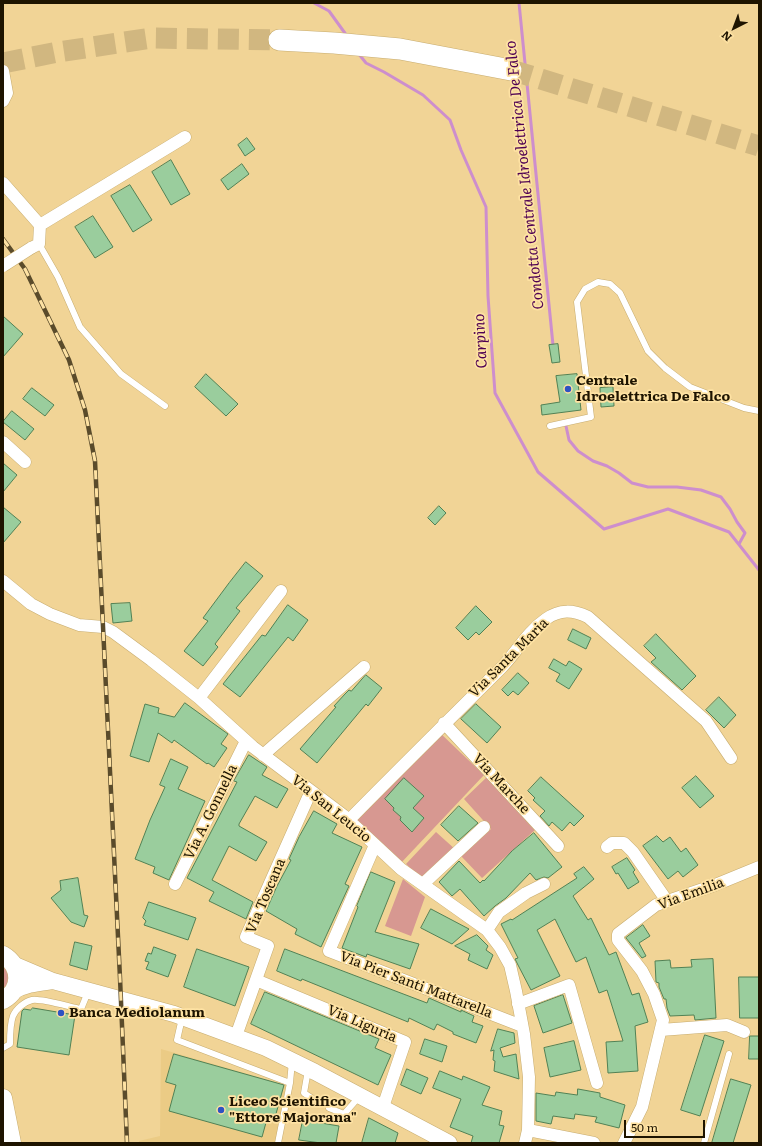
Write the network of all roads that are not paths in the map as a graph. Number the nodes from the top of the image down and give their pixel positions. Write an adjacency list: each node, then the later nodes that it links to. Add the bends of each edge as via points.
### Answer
1 (279, 40): 3 (highway, via 400,49)
2 (3, 70): 4 (street, via 7,93)
3 (511, 70)
4 (3, 101)
5 (186, 137): 7 (street)
6 (3, 183): 7 (street)
7 (40, 225): 8 (street)
8 (35, 246): 9 (street, bridge); 10 (lane, via 58,277 80,327 121,374)
9 (3, 266)
10 (165, 406)
11 (759, 411): 12 (lane, via 744,408 690,387 665,368 648,351 620,293 610,284 598,282 585,289 577,302 590,417)
12 (550, 426)
13 (3, 442): 14 (street)
14 (25, 462)
15 (3, 581): 18 (street, Via San Leucio, via 31,604 50,614 79,624 103,627 113,632)
16 (282, 591): 18 (street)
17 (364, 667): 21 (street)
18 (199, 698): 20 (street, Via San Leucio)
19 (444, 723): 22 (street, Via Santa Maria, via 504,665 528,635 546,619 560,611 576,611 588,617 706,721); 24 (street, Via Santa Maria); 27 (street, Via Marche)
20 (246, 741): 21 (street, Via San Leucio); 30 (street, Via A. Gonnella)
21 (263, 755): 23 (street, Via San Leucio)
22 (731, 758)
23 (311, 791): 24 (street, Via San Leucio); 36 (street, Via Toscana, via 246,937 268,946)
24 (348, 821): 26 (street, Via San Leucio)
25 (484, 827): 31 (street)
26 (375, 845): 31 (street, Via San Leucio, via 401,869); 42 (street, Via Pier Santi Mattarella, via 328,951)
27 (558, 846)
28 (607, 847): 33 (street, via 612,843 624,842)
29 (759, 867): 33 (street, Via Emilia, via 715,886)
30 (175, 884)
31 (423, 884): 34 (street, Via San Leucio)
32 (544, 884): 34 (street, via 526,892 499,912)
33 (667, 902): 43 (street, Via Emilia, via 656,905 618,934 618,940 642,971 654,994 663,1020)
34 (487, 930): 40 (street, Via San Leucio, via 510,966)
35 (6, 958): 37 (street); 39 (main road, via 17,971 17,982)
36 (256, 980): 45 (street, Via Toscana); 56 (street, Via Liguria, via 405,1042)
37 (53, 981): 38 (street); 39 (street, via 19,988)
38 (89, 990): 41 (street); 46 (lane, via 81,1009 32,1000 21,1006 13,1016 10,1044)
39 (7, 999)
40 (518, 1004): 42 (street, Via San Leucio); 50 (street, via 569,985)
41 (182, 1016): 45 (street); 51 (lane, via 177,1040)
42 (522, 1026): 57 (street, Via San Leucio, via 529,1076)
43 (661, 1030): 44 (street, via 727,1025); 63 (street, Via Emilia, via 642,1107)
44 (744, 1032)
45 (236, 1036): 48 (street)
46 (3, 1048)
47 (729, 1054): 64 (lane)
48 (292, 1060): 49 (street); 51 (lane)
49 (309, 1068): 52 (street); 54 (lane, via 304,1093)
50 (597, 1082)
51 (290, 1083): 59 (lane)
52 (360, 1095): 55 (lane, via 344,1114); 56 (street)
53 (3, 1098): 58 (main road)
54 (313, 1099)
55 (329, 1108)
56 (383, 1108): 60 (street)
57 (528, 1130): 61 (street, Via San Leucio); 62 (street)
58 (8, 1141)
59 (278, 1143)
60 (448, 1143)
61 (525, 1143)
62 (594, 1143)
63 (624, 1143)
64 (704, 1143)

